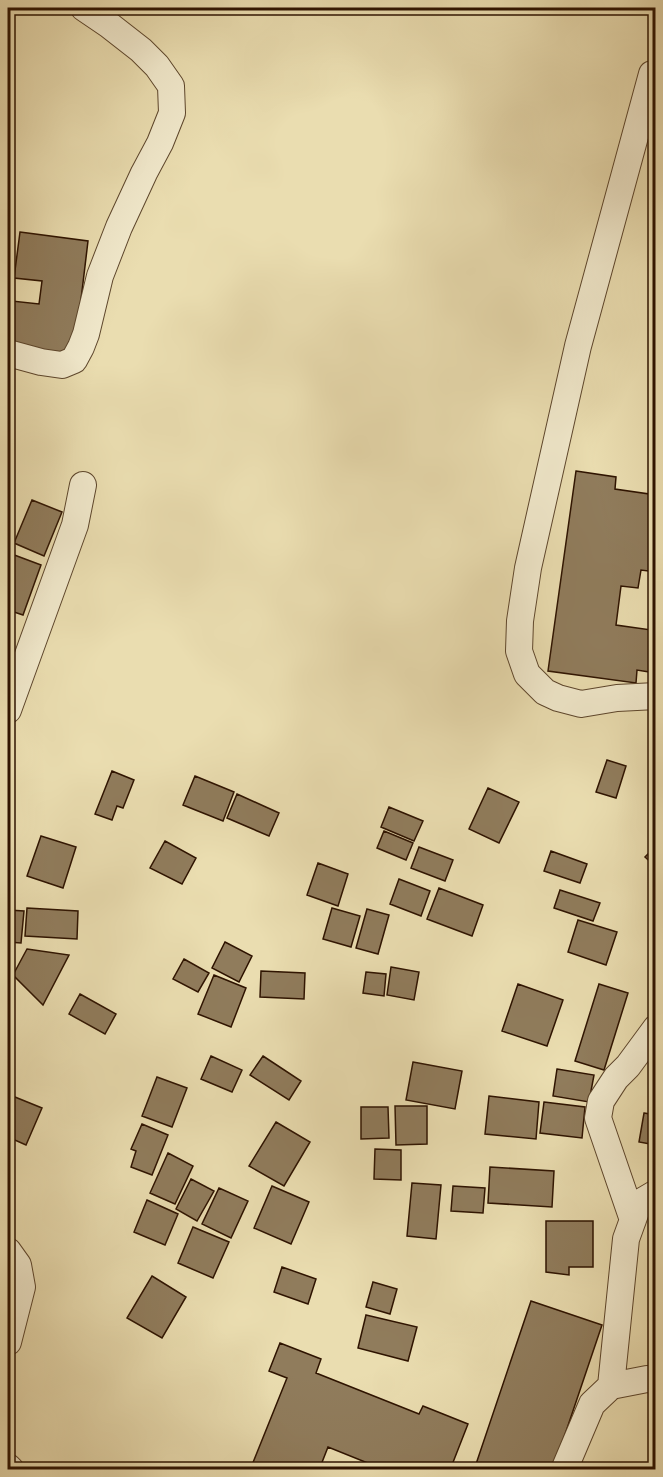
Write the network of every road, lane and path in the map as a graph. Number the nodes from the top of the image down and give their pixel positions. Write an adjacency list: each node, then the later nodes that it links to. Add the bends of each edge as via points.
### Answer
1 (84, 8): 3 (street, via 157,66 171,86 172,113 119,227 100,276 86,334 74,360 62,365)
2 (652, 74): 5 (street, via 573,370 528,568 519,651 527,674 558,699 581,704)
3 (8, 353)
4 (83, 485): 6 (street, via 75,525)
5 (656, 696)
6 (8, 710)
7 (656, 1028): 9 (street, via 601,1101 598,1118)
8 (656, 1193): 9 (street, via 639,1203)
9 (633, 1220): 13 (street, via 626,1239)
10 (8, 1251): 11 (street, via 18,1265 22,1287)
11 (8, 1342)
12 (656, 1380): 13 (street)
13 (610, 1386): 16 (street, via 592,1404)
14 (8, 1467): 15 (street)
15 (11, 1470)
16 (564, 1470)

